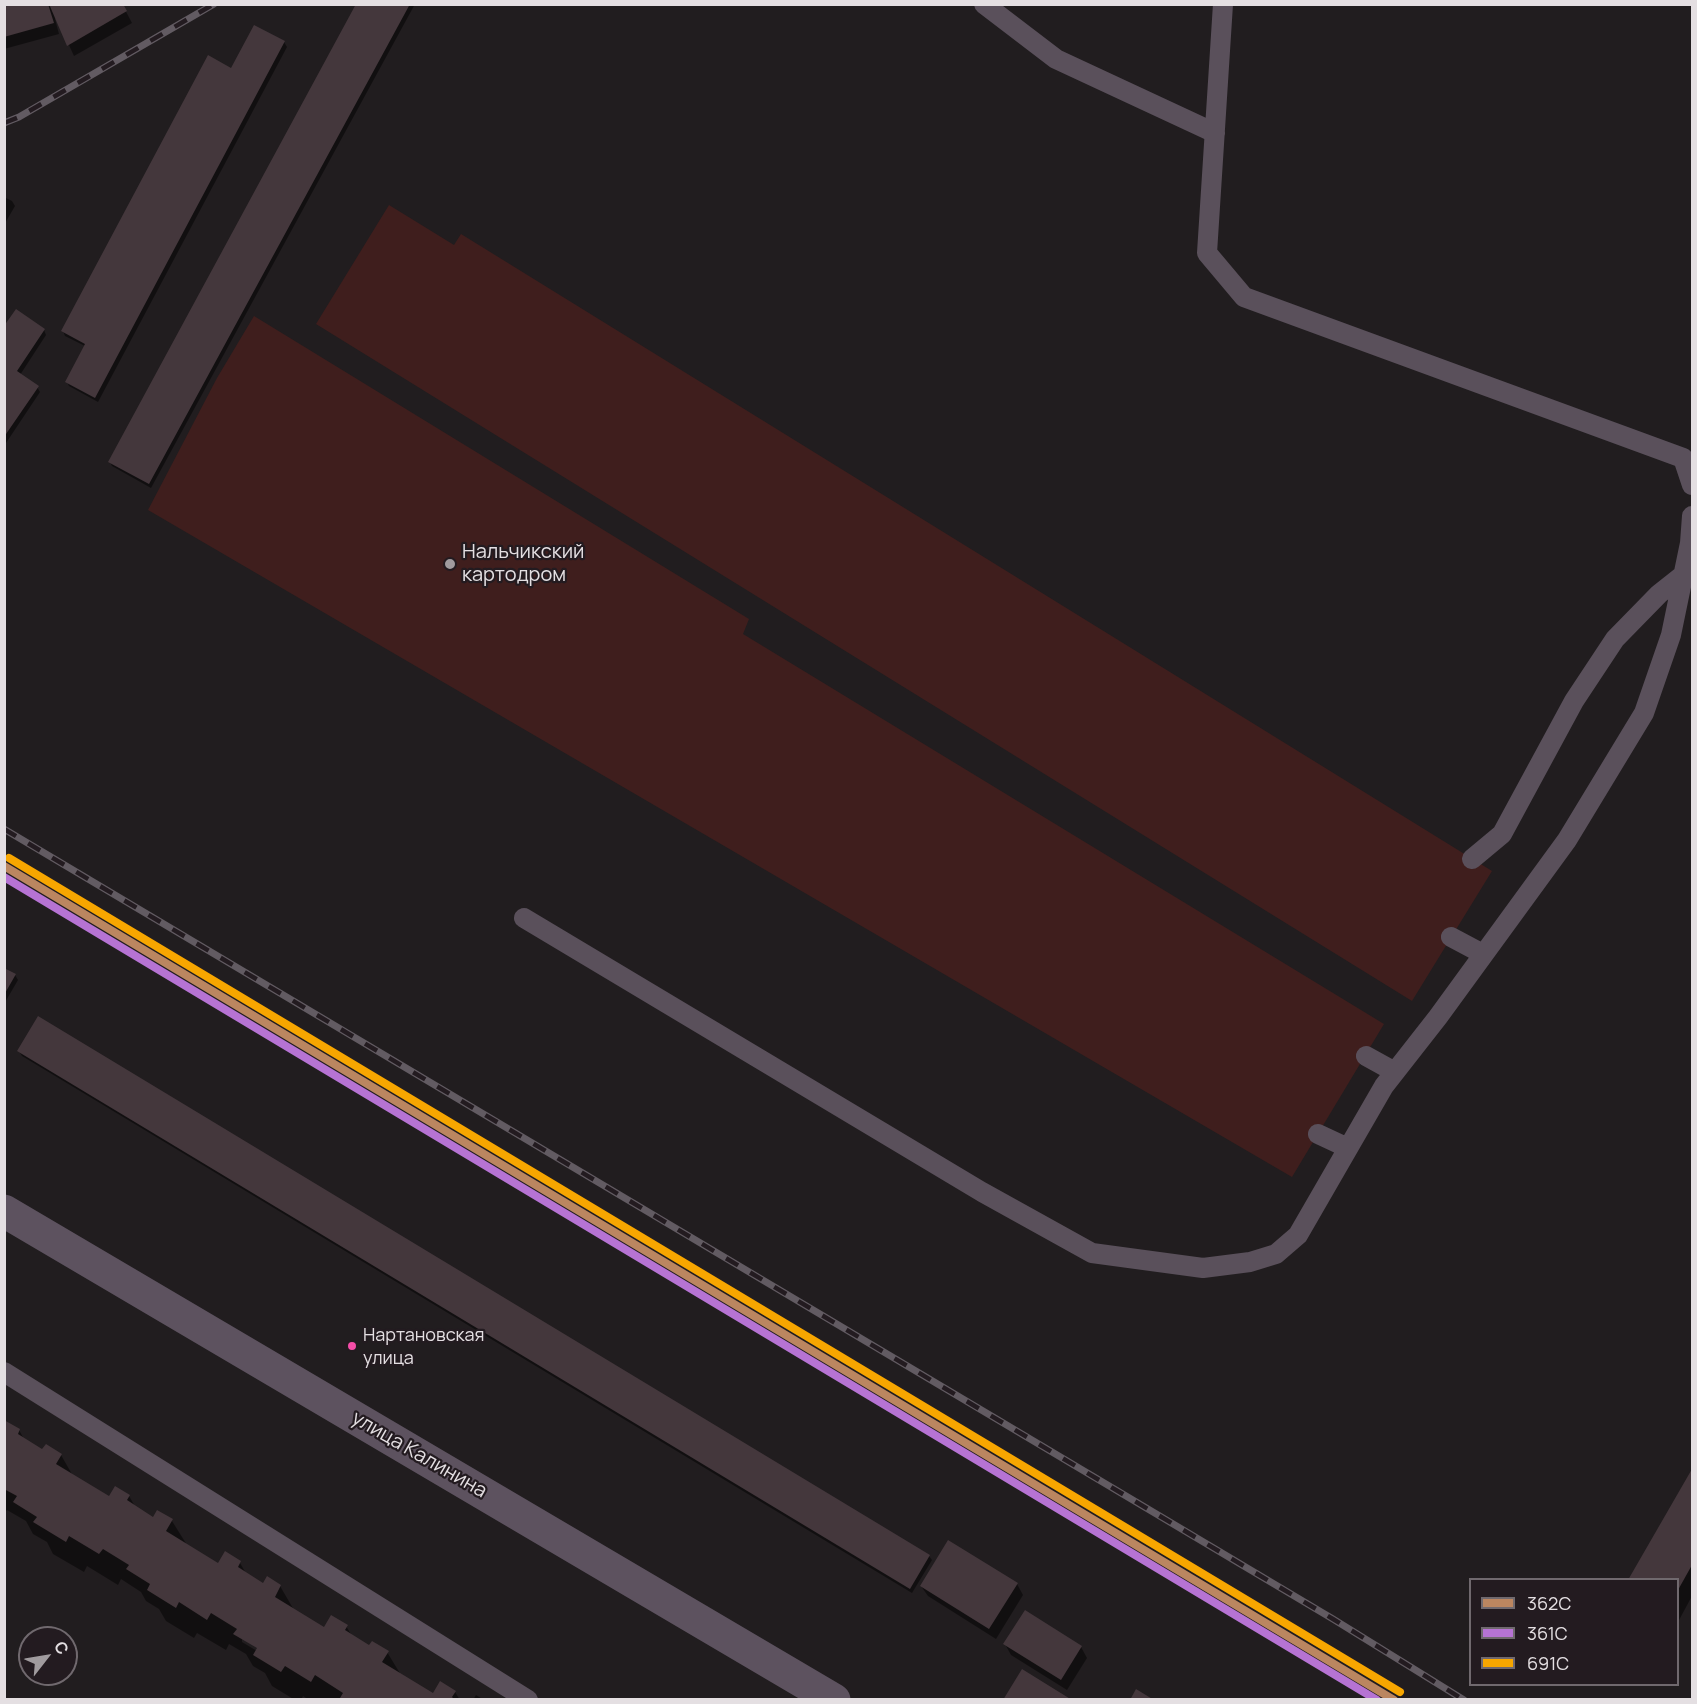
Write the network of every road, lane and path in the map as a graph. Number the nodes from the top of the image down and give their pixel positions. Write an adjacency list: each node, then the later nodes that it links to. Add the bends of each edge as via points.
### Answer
1 (984, 4): 3 (lane, via 1056,59)
2 (1223, 4): 3 (lane)
3 (1215, 133): 4 (lane, via 1208,253 1245,297 1683,458)
4 (1692, 485)
5 (1692, 516): 6 (lane)
6 (1683, 575): 7 (lane, via 1615,639 1574,701 1502,834); 10 (lane, via 1671,635 1644,713 1567,840)
7 (1472, 859)
8 (524, 918): 14 (lane, via 971,1186 1092,1253 1203,1268 1276,1254 1298,1235)
9 (1451, 938): 10 (lane)
10 (1483, 954): 12 (lane)
11 (1366, 1056): 12 (lane)
12 (1395, 1072): 14 (lane)
13 (1318, 1134): 14 (lane)
14 (1348, 1148)
15 (4, 1211): 18 (main road, улица Калинина)
16 (4, 1372): 17 (lane)
17 (528, 1700)
18 (834, 1700)

